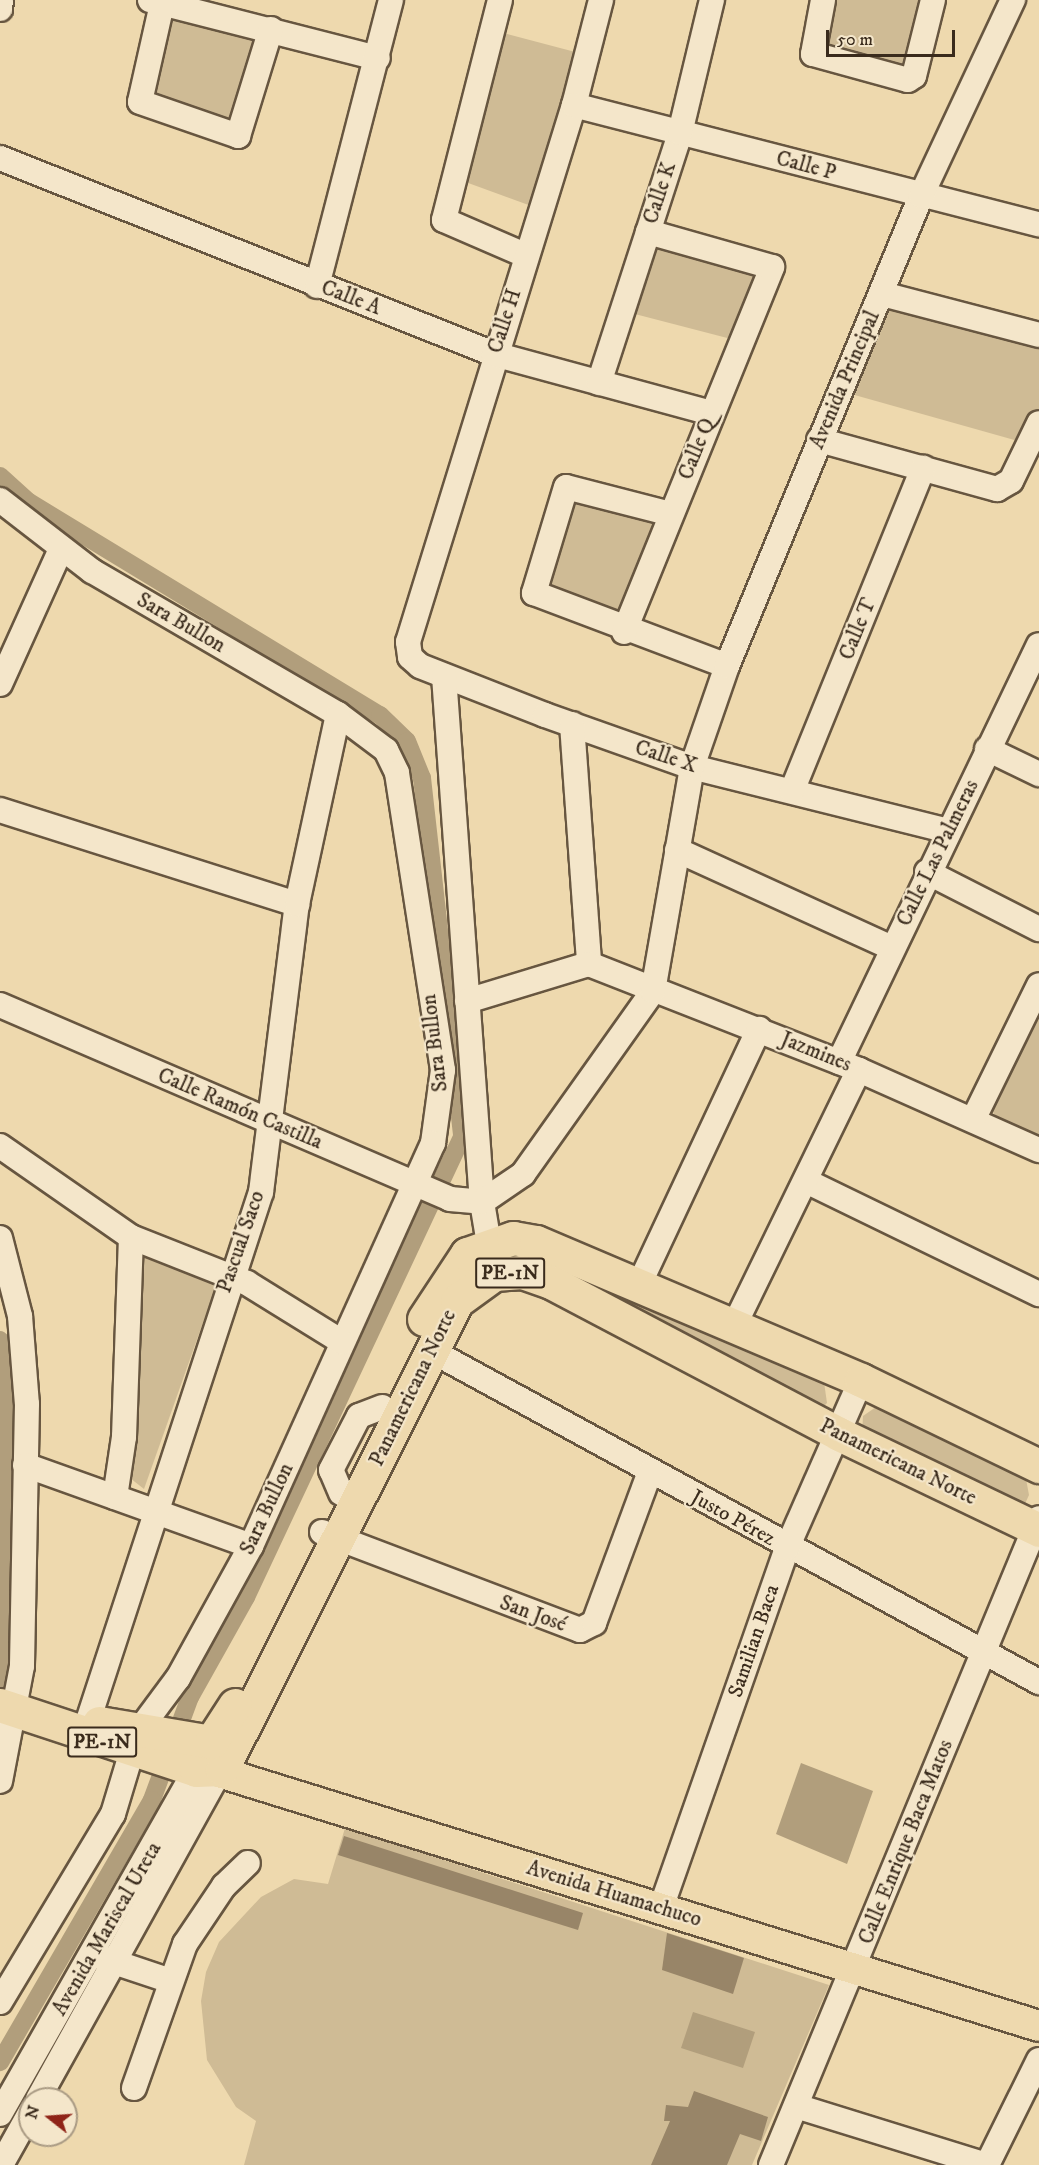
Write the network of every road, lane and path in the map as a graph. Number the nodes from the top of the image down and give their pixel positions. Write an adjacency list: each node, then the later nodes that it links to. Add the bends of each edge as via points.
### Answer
1 (1, 0): 10 (street)
2 (391, 0): 12 (street)
3 (500, 0): 19 (street, via 444,220)
4 (600, 0): 13 (street, Calle H)
5 (712, 0): 14 (street, Calle K)
6 (823, 0): 7 (street, via 813,54 908,80 914,76)
7 (933, 0)
8 (1013, 0): 16 (street, Avenida Principal)
9 (156, 2): 11 (street); 11 (street, via 139,100 238,136)
10 (0, 9)
11 (271, 29): 12 (street)
12 (378, 58): 20 (street)
13 (574, 105): 14 (street, Calle P); 19 (street, Calle H)
14 (680, 133): 16 (street, Calle P); 18 (street, Calle K)
15 (0, 158): 20 (street, Calle A)
16 (921, 196): 17 (street, Calle P); 21 (street, Avenida Principal)
17 (1039, 224)
18 (648, 232): 24 (street, Calle K); 25 (street, Calle Q, via 772,267)
19 (527, 256): 23 (street, Calle H)
20 (318, 285): 23 (street, Calle A)
21 (882, 294): 22 (street); 27 (street, Avenida Principal)
22 (1039, 335)
23 (494, 354): 24 (street, Calle A); 33 (street, Calle H)
24 (599, 382): 25 (street, Calle A)
25 (711, 413): 30 (street, Calle Q)
26 (1039, 423): 28 (street, via 1006,487)
27 (819, 440): 28 (street); 35 (street, Avenida Principal)
28 (923, 468): 43 (street, Calle T)
29 (0, 500): 31 (street, Sara Bullon)
30 (671, 514): 32 (street, Calle Q); 32 (street, via 566,487 533,590 536,596)
31 (62, 549): 37 (street); 38 (street, Sara Bullon)
32 (624, 632): 35 (street)
33 (408, 642): 36 (street, Calle X, via 414,663)
34 (1039, 645): 40 (street, Calle Las Palmeras)
35 (727, 666): 41 (street, Avenida Principal)
36 (444, 675): 39 (street, Calle X); 54 (street)
37 (0, 684)
38 (338, 714): 48 (street, Pascual Saco); 63 (street, Sara Bullon, via 377,741 397,773 442,1070 433,1143)
39 (572, 724): 41 (street, Calle X); 51 (street)
40 (987, 749): 42 (street); 45 (street, Calle Las Palmeras)
41 (692, 767): 43 (street, Calle X); 46 (street, Avenida Principal)
42 (1039, 774)
43 (792, 790): 45 (street, Calle X)
44 (0, 810): 48 (street)
45 (948, 831): 47 (street, Calle Las Palmeras)
46 (677, 850): 50 (street); 53 (street, Avenida Principal)
47 (927, 872): 49 (street); 50 (street, Calle Las Palmeras)
48 (297, 904): 59 (street, Pascual Saco)
49 (1039, 929)
50 (892, 948): 57 (street, Calle Las Palmeras)
51 (590, 964): 53 (street, Jazmines); 54 (street)
52 (1039, 985): 58 (street)
53 (653, 991): 56 (street, Jazmines); 64 (street, via 537,1160)
54 (467, 1001): 64 (street)
55 (0, 1005): 59 (street, Calle Ramón Castilla)
56 (759, 1029): 57 (street, Jazmines); 70 (street)
57 (849, 1066): 58 (street, Jazmines); 62 (street, Calle Las Palmeras)
58 (973, 1120): 61 (street, Jazmines)
59 (267, 1122): 63 (street, Calle Ramón Castilla); 69 (street, Pascual Saco, via 261,1192)
60 (0, 1146): 65 (street)
61 (1039, 1150)
62 (806, 1180): 71 (street); 72 (street, Calle Las Palmeras)
63 (419, 1186): 64 (street, Calle Ramón Castilla, via 450,1199); 73 (street, Sara Bullon)
64 (482, 1202): 67 (street)
65 (131, 1237): 69 (street); 80 (street, via 124,1437)
66 (0, 1238): 77 (street, via 24,1348)
67 (489, 1243): 68 (street); 70 (highway, Panamericana Norte / PE-1N, via 513,1238 536,1242); 83 (highway, Panamericana Norte / PE-1N, via 467,1254 438,1291 341,1493)
68 (494, 1274): 74 (highway, Panamericana Norte / PE-1N, via 457,1301); 76 (highway, Panamericana Norte / PE-1N, via 522,1272 551,1281)
69 (229, 1277): 73 (street); 81 (street, Pascual Saco)
70 (639, 1285): 72 (highway, Panamericana Norte / PE-1N)
71 (1039, 1294)
72 (734, 1326): 75 (highway, Panamericana Norte / PE-1N)
73 (342, 1342): 84 (street, Sara Bullon)
74 (430, 1350): 79 (street, Justo Pérez); 83 (highway, Panamericana Norte / PE-1N)
75 (861, 1380): 76 (street, Samilian Baca); 78 (highway, Panamericana Norte / PE-1N)
76 (838, 1434): 82 (highway, Panamericana Norte / PE-1N); 85 (street, Samilian Baca)
77 (25, 1465): 80 (street); 88 (street, via 22,1666)
78 (1039, 1466)
79 (650, 1472): 83 (street, San José, via 588,1629 570,1629); 85 (street, Justo Pérez)
80 (115, 1497): 81 (street)
81 (156, 1511): 84 (street); 90 (street, Pascual Saco)
82 (1038, 1525): 86 (street, Calle Enrique Baca Matos)
83 (331, 1536): 92 (highway, Panamericana Norte / PE-1N)
84 (251, 1546): 91 (street, Sara Bullon)
85 (787, 1548): 86 (street, Justo Pérez); 95 (street, Samilian Baca)
86 (983, 1654): 87 (street, Justo Pérez); 97 (street, Calle Enrique Baca Matos)
87 (1039, 1682)
88 (7, 1707): 89 (highway, PE-1N); 93 (street)
89 (56, 1721): 90 (highway, PE-1N); 91 (highway, PE-1N, via 82,1736)
90 (88, 1721): 91 (highway, PE-1N)
91 (145, 1742): 92 (highway, PE-1N); 99 (street, Sara Bullon, via 113,1814)
92 (202, 1758): 95 (main road, Avenida Huamachuco); 96 (street, Avenida Mariscal Ureta)
93 (0, 1781)
94 (248, 1863): 98 (street, via 224,1886 185,1944)
95 (661, 1908): 97 (main road, Avenida Huamachuco)
96 (104, 1959): 98 (street); 102 (street, Avenida Mariscal Ureta); 105 (street, Avenida Mariscal Ureta)
97 (854, 1969): 100 (main road, Avenida Huamachuco); 104 (street, Calle Enrique Baca Matos)
98 (171, 1981): 103 (street)
99 (0, 2002)
100 (1039, 2026)
101 (1039, 2060): 109 (street)
102 (44, 2087)
103 (134, 2088)
104 (796, 2106): 108 (street, Calle Enrique Baca Matos); 109 (street)
105 (0, 2114)
106 (18, 2135): 107 (street)
107 (1, 2165)
108 (771, 2165)
109 (987, 2165)

